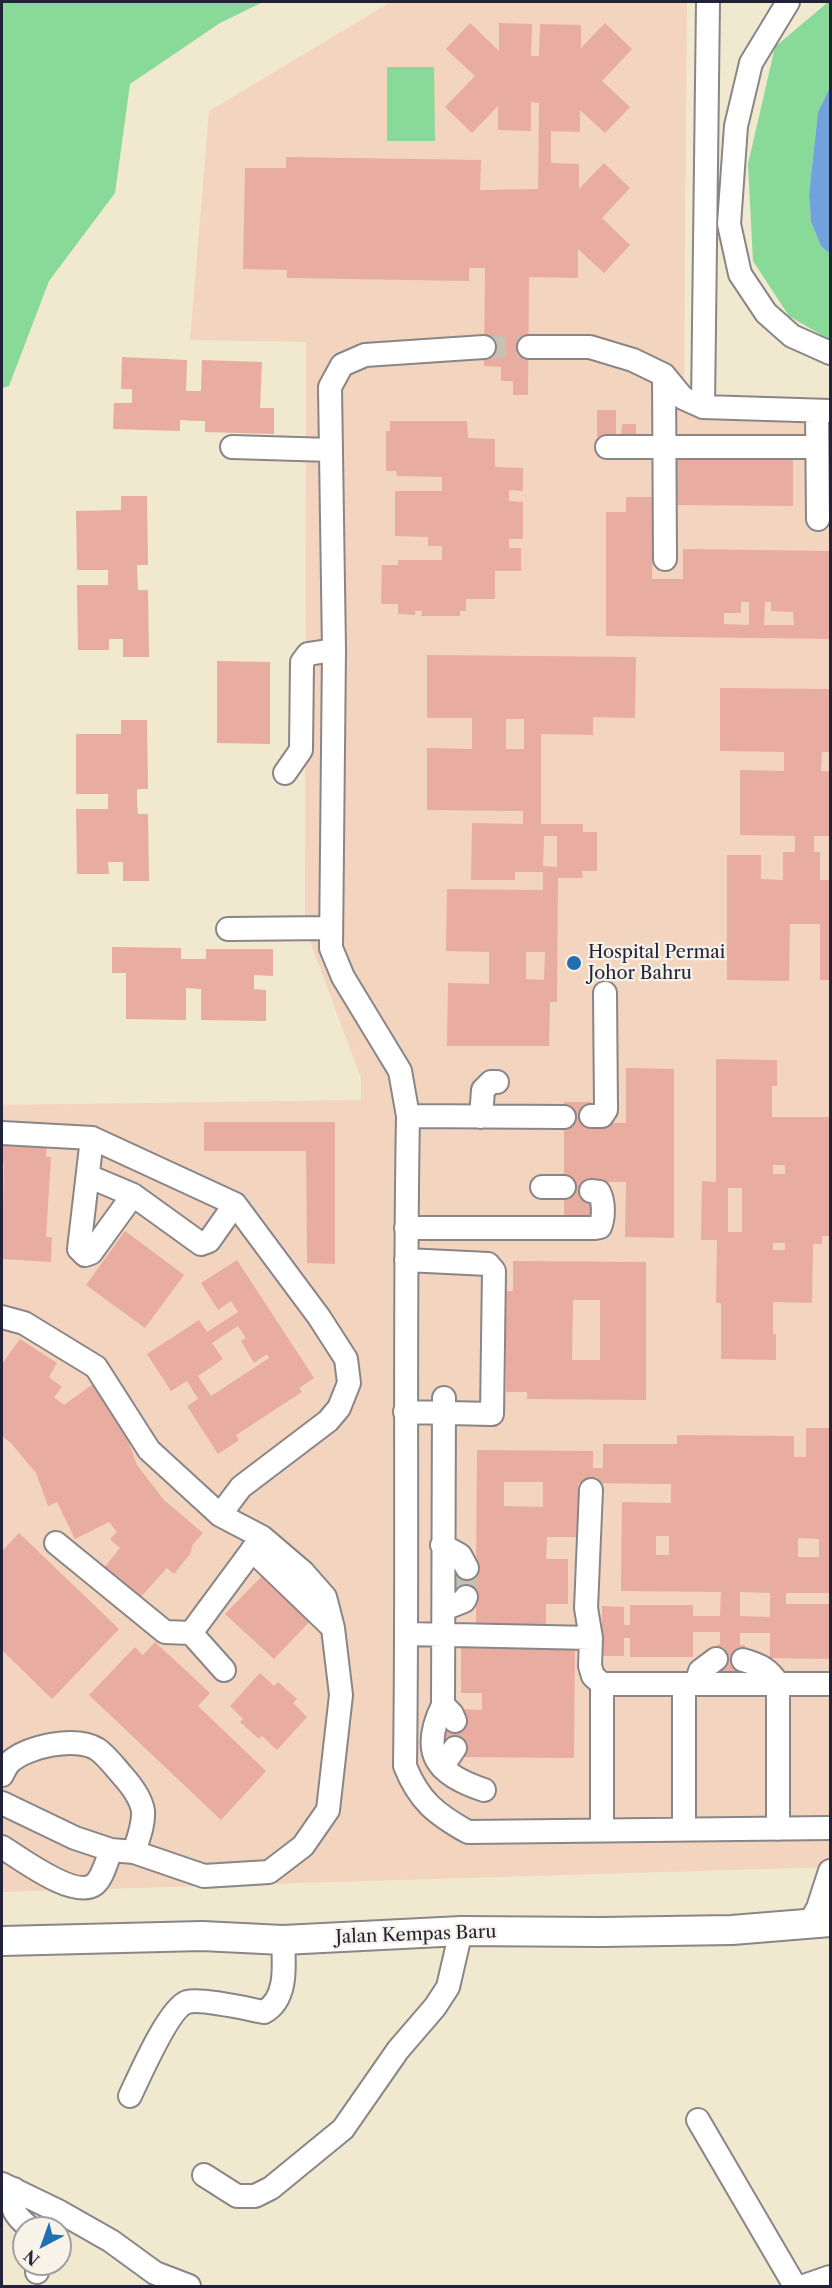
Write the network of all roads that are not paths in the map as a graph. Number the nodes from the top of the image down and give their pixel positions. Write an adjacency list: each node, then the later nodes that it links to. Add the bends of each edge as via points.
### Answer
1 (708, 2): 7 (street)
2 (788, 2): 5 (street, via 750,63 736,126 729,224 740,274 766,313 792,336)
3 (484, 347): 13 (street, via 365,354 342,365 330,387)
4 (529, 347): 6 (street, via 590,347 633,360)
5 (831, 353)
6 (664, 375): 7 (street, via 684,398); 11 (street)
7 (703, 407): 8 (street)
8 (824, 411): 12 (street)
9 (232, 447): 13 (street)
10 (607, 447): 11 (street)
11 (664, 447): 12 (street); 15 (street)
12 (817, 447): 14 (street)
13 (332, 450): 16 (street)
14 (818, 519)
15 (665, 559)
16 (334, 650): 17 (street); 18 (street, via 308,654 302,662)
17 (333, 749): 18 (street); 20 (street)
18 (301, 750): 19 (street)
19 (285, 773)
20 (330, 928): 21 (street); 24 (street, via 331,948 344,977 400,1071)
21 (228, 929)
22 (605, 993): 25 (street, via 599,1080 606,1110 602,1116)
23 (496, 1082): 26 (street, via 483,1090)
24 (408, 1116): 26 (street); 34 (street)
25 (591, 1116)
26 (487, 1117): 27 (street)
27 (564, 1118)
28 (2, 1133): 29 (street)
29 (92, 1138): 30 (street); 33 (street)
30 (88, 1176): 32 (street); 32 (street, via 79,1249 85,1255 91,1253)
31 (591, 1191): 34 (street, via 599,1192 602,1198 600,1227)
32 (133, 1196): 33 (street, via 201,1244 209,1241)
33 (235, 1204): 40 (street, via 325,1325 346,1359 349,1383 339,1408 328,1421 241,1487)
34 (406, 1228): 35 (street)
35 (406, 1260): 37 (street, via 444,1268 488,1264 494,1271 492,1414); 38 (street)
36 (2, 1317): 40 (street, via 24,1323 96,1368 149,1450)
37 (444, 1406): 38 (street); 43 (street)
38 (405, 1412): 48 (street)
39 (591, 1490): 50 (street, via 586,1608)
40 (220, 1515): 42 (street)
41 (56, 1543): 47 (street, via 165,1632)
42 (257, 1543): 47 (street); 69 (street, via 303,1572 324,1597 333,1628 341,1695 328,1810 303,1846 269,1872 204,1876)
43 (442, 1545): 44 (street, via 460,1556); 46 (street)
44 (467, 1568)
45 (466, 1597): 46 (street)
46 (444, 1609): 49 (street)
47 (191, 1633): 53 (street)
48 (407, 1634): 49 (street); 65 (street, via 405,1766 413,1786 428,1805 468,1832)
49 (443, 1635): 50 (street); 59 (street, via 449,1713 435,1720 432,1741)
50 (591, 1638): 54 (street, via 590,1666 593,1676)
51 (716, 1659): 55 (street)
52 (743, 1660): 56 (street, via 771,1673)
53 (224, 1670)
54 (602, 1684): 55 (street); 65 (street)
55 (690, 1684): 56 (street); 63 (street)
56 (778, 1684): 57 (street); 64 (street)
57 (831, 1684)
58 (455, 1748): 59 (street)
59 (442, 1767): 61 (street, via 450,1776)
60 (2, 1775): 69 (street, via 16,1758 45,1747 70,1742 97,1748 126,1780 143,1809)
61 (484, 1790)
62 (2, 1803): 68 (street, via 75,1838)
63 (684, 1829): 64 (street); 65 (street)
64 (778, 1829): 66 (street)
65 (602, 1830)
66 (830, 1831)
67 (2, 1847): 68 (street, via 66,1886 81,1888 97,1882)
68 (111, 1850): 69 (street)
69 (134, 1852)
70 (831, 1871): 71 (street, via 818,1908)
71 (820, 1922): 72 (main road, Jalan Kempas Baru, via 732,1929)
72 (462, 1931): 73 (main road, Jalan Kempas Baru); 77 (street, via 448,1987 343,2129 271,2188 255,2196 237,2196)
73 (283, 1940): 74 (main road, Jalan Kempas Baru, via 202,1936); 75 (street, via 281,1995 274,2007 264,2012 186,2002 163,2031)
74 (2, 1941)
75 (130, 2096)
76 (698, 2120): 82 (street)
77 (204, 2175)
78 (8, 2186): 79 (street); 81 (street, via 111,2241 155,2273)
79 (16, 2216)
80 (831, 2277): 83 (street)
81 (189, 2286)
82 (795, 2286)
83 (804, 2286)

